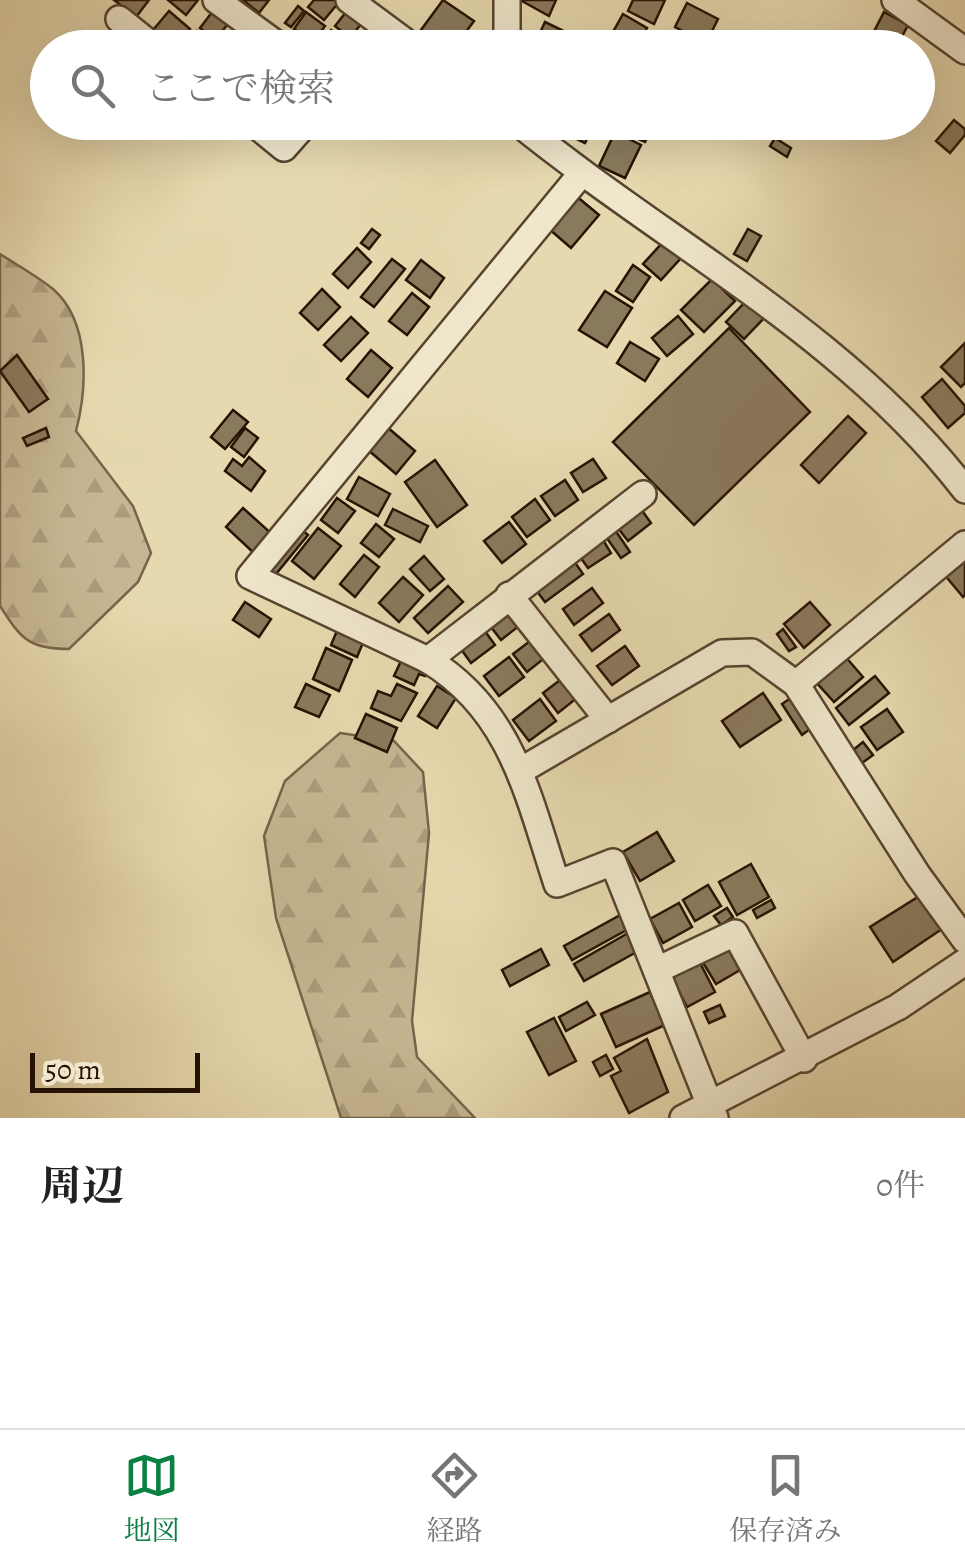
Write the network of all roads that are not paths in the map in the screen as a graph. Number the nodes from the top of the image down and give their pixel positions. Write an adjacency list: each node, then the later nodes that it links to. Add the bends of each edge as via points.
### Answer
1 (216, 0): 7 (street)
2 (349, 0): 8 (street)
3 (507, 0): 9 (street)
4 (895, 0): 10 (street)
5 (119, 19): 6 (street)
6 (133, 30)
7 (257, 30)
8 (375, 30)
9 (507, 30)
10 (965, 51)
11 (539, 140): 12 (street)
12 (581, 174): 13 (street, via 892,404); 17 (street, via 250,576)
13 (965, 490)
14 (643, 494): 16 (street)
15 (965, 544): 18 (street)
16 (510, 595): 17 (street); 19 (street)
17 (428, 660): 20 (street, via 492,715)
18 (796, 684): 19 (street, via 752,652 722,653); 21 (street)
19 (608, 720): 20 (street)
20 (520, 771): 23 (street, via 557,884 613,862)
21 (965, 940)
22 (965, 962): 24 (street)
23 (657, 970): 24 (street, via 736,934); 25 (street)
24 (804, 1059): 25 (street)
25 (713, 1111): 26 (street)
26 (683, 1118)

